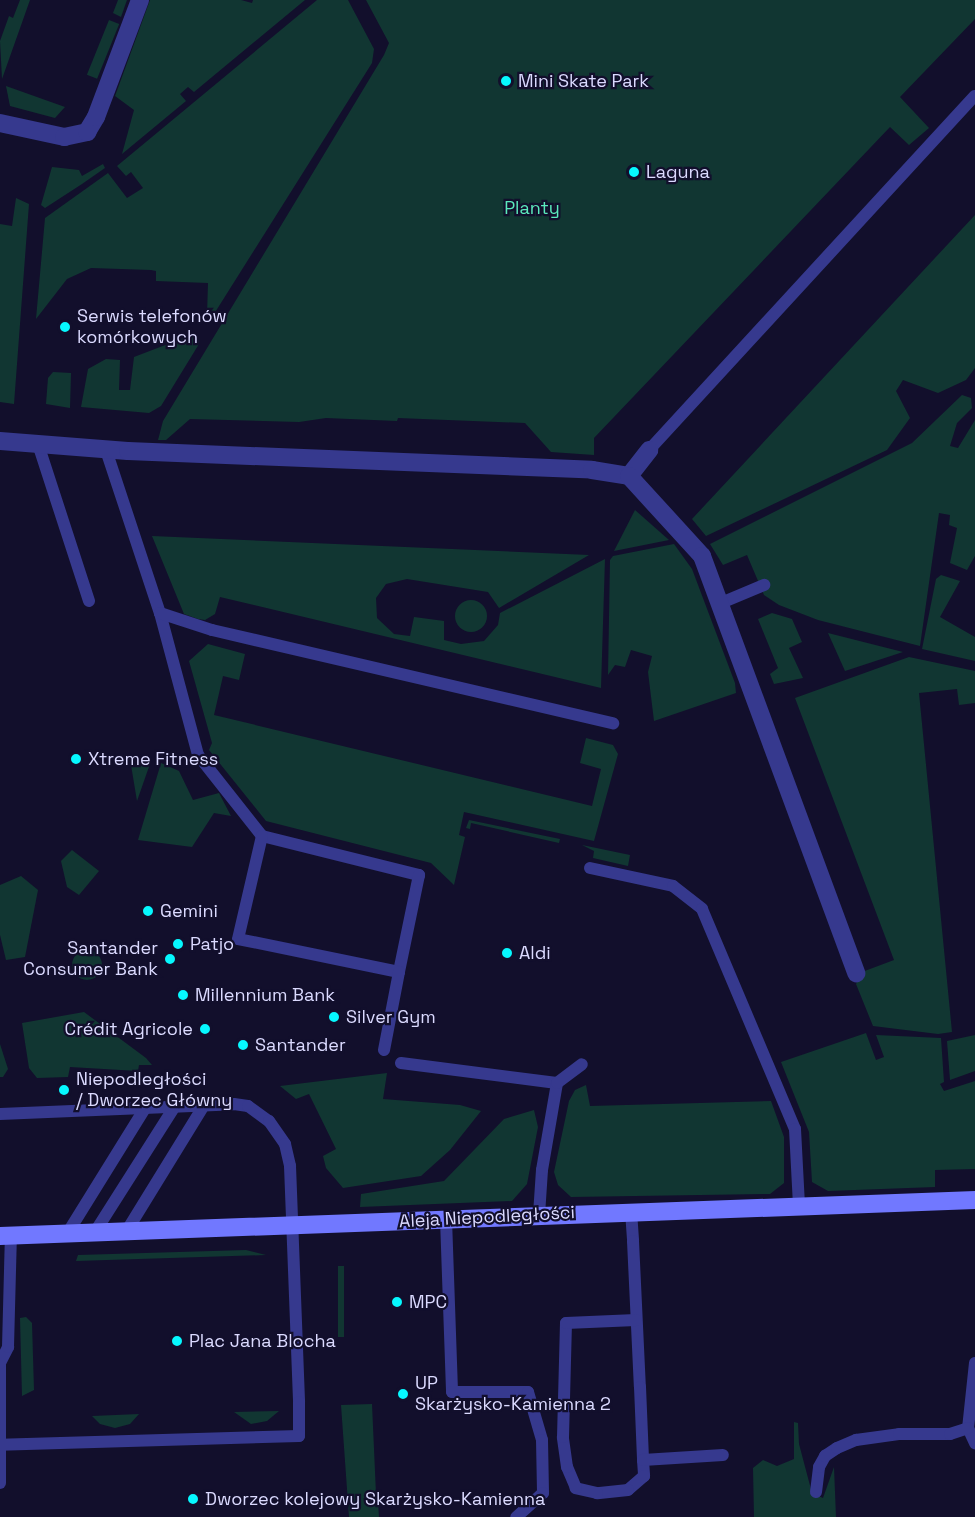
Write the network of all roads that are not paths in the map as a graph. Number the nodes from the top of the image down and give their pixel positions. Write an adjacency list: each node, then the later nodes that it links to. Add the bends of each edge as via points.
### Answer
1 (140, 0): 3 (street, via 87,132 64,137)
2 (975, 96): 7 (lane)
3 (0, 123)
4 (0, 441): 5 (street)
5 (38, 444): 6 (street); 10 (lane)
6 (106, 450): 8 (street, via 592,470); 12 (lane)
7 (649, 450): 8 (street)
8 (629, 476): 11 (street, via 695,546)
9 (765, 585): 11 (lane)
10 (89, 601)
11 (721, 603): 17 (street)
12 (160, 613): 13 (lane, via 212,630); 14 (lane, via 198,755)
13 (613, 723)
14 (262, 836): 16 (lane, via 418,875); 16 (lane, via 238,939)
15 (590, 868): 27 (lane, via 673,886 702,909 795,1129)
16 (399, 972): 18 (lane)
17 (856, 973)
18 (384, 1050)
19 (401, 1063): 21 (lane)
20 (582, 1064): 21 (lane)
21 (557, 1083): 29 (lane, via 542,1170)
22 (204, 1105): 23 (lane); 31 (lane, via 248,1106 278,1130 290,1166); 33 (lane)
23 (175, 1106): 24 (lane); 32 (lane)
24 (145, 1107): 25 (lane); 34 (lane)
25 (0, 1114)
26 (975, 1200): 27 (street, Aleja Niepodległości)
27 (799, 1206): 28 (street, Aleja Niepodległości)
28 (631, 1211): 29 (street, Aleja Niepodległości); 36 (lane)
29 (539, 1215): 30 (street, Aleja Niepodległości)
30 (446, 1219): 31 (street, Aleja Niepodległości); 46 (lane, via 452,1392 528,1392 542,1440 543,1493)
31 (295, 1226): 33 (street, Aleja Niepodległości); 41 (lane, via 299,1436)
32 (95, 1232): 33 (street, Aleja Niepodległości); 34 (street, Aleja Niepodległości)
33 (126, 1232)
34 (67, 1234): 35 (street, Aleja Niepodległości)
35 (6, 1236): 37 (lane, via 8,1347)
36 (636, 1320): 43 (lane); 43 (lane, via 566,1323 563,1437 567,1467 576,1488 597,1494 628,1490 644,1476)
37 (0, 1363): 41 (lane)
38 (975, 1363): 39 (lane)
39 (968, 1428): 40 (lane); 45 (lane, via 950,1434 899,1434 856,1440 825,1456 819,1467)
40 (975, 1443)
41 (2, 1445): 44 (lane)
42 (723, 1455): 43 (lane)
43 (643, 1460)
44 (0, 1483)
45 (816, 1492)
46 (516, 1517)

